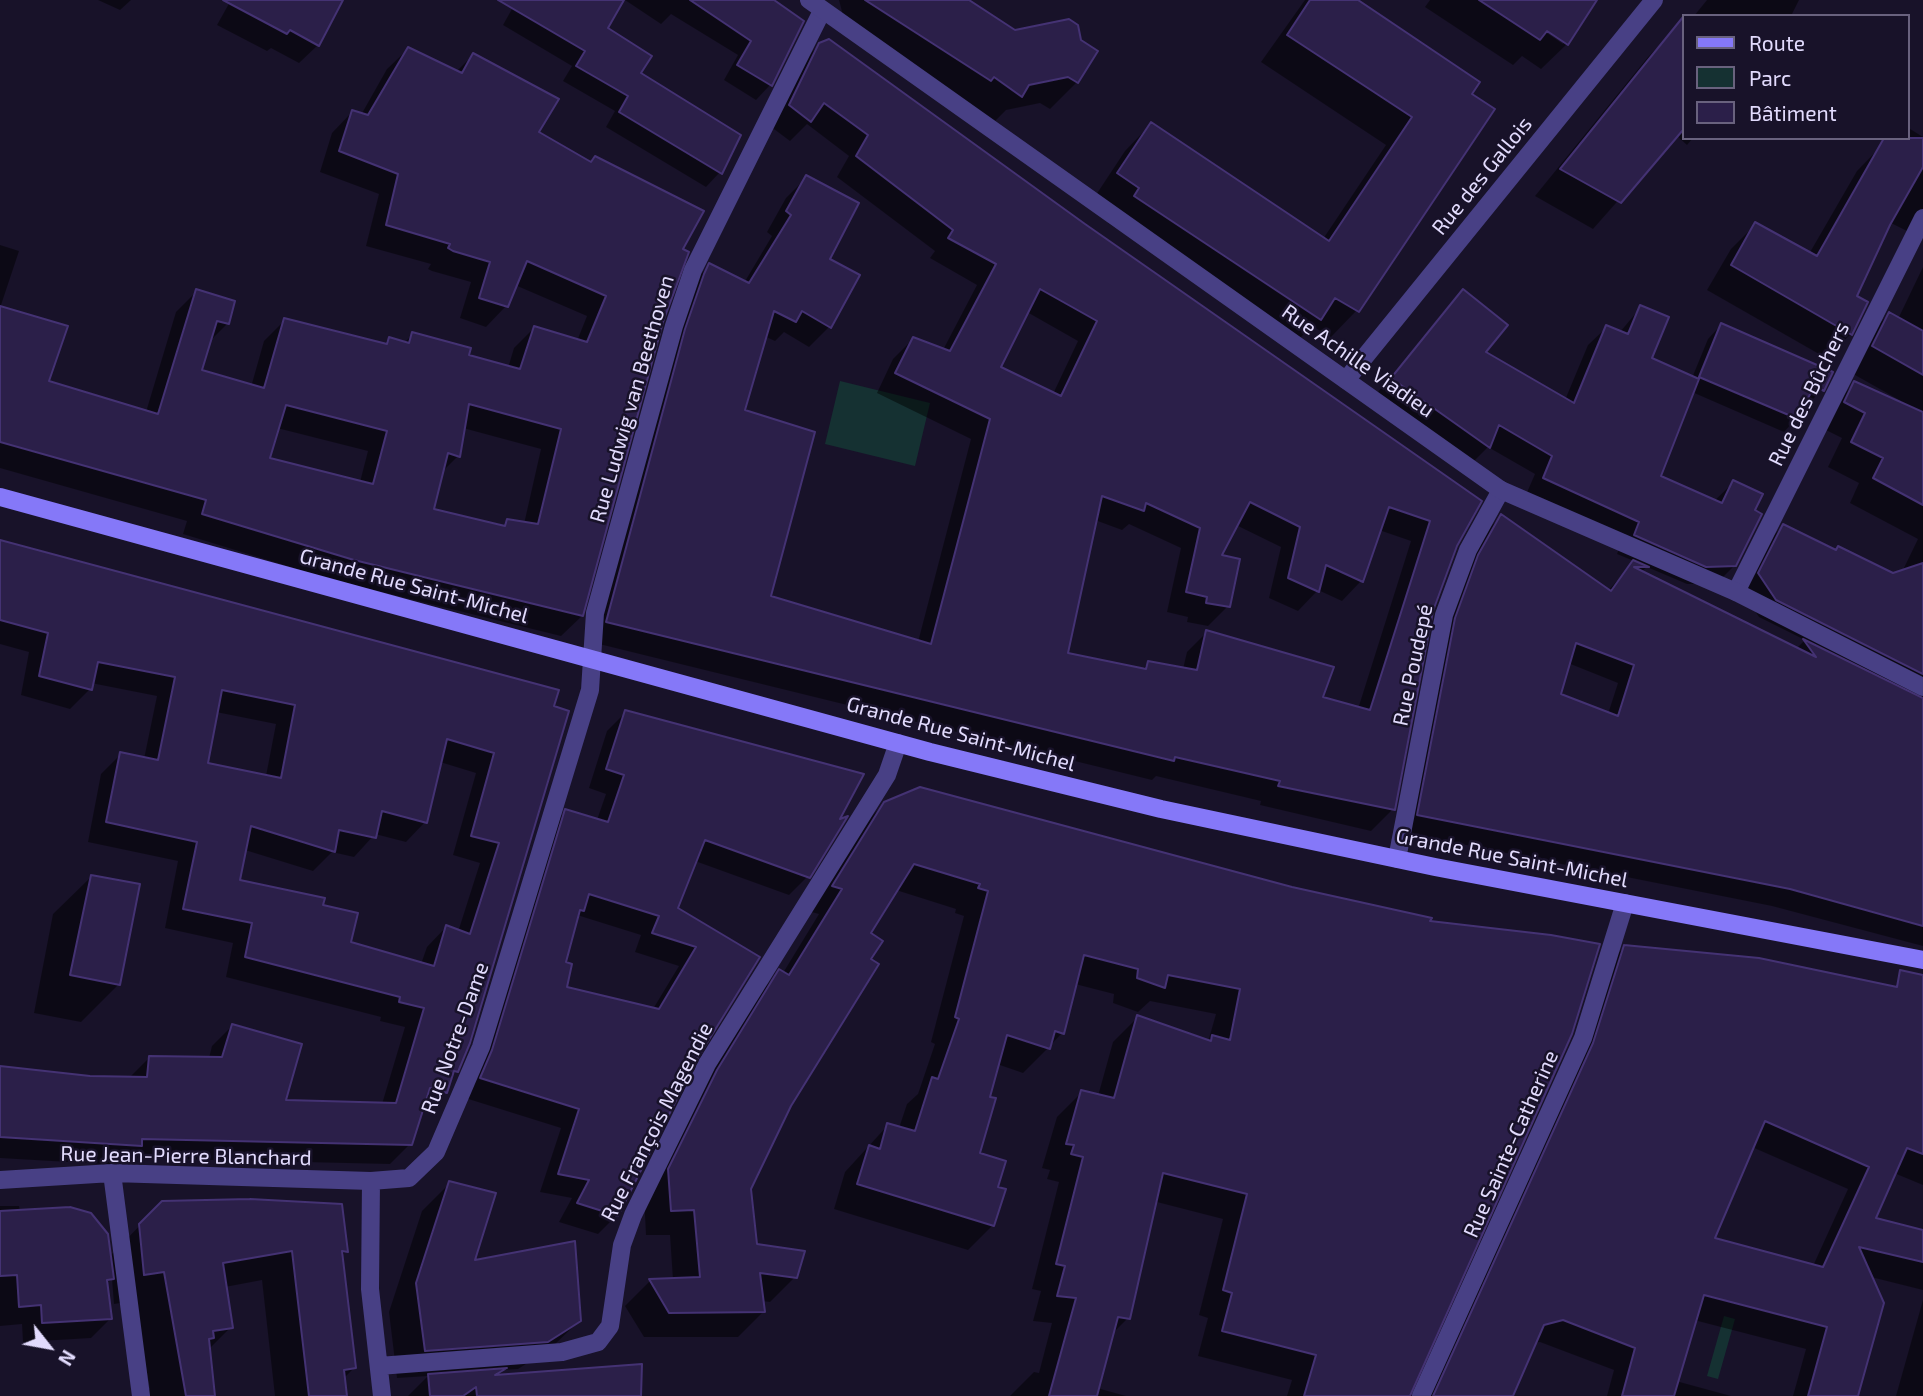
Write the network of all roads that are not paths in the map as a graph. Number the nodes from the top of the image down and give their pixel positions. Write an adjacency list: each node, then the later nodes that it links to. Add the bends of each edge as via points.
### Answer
1 (1654, 0): 4 (street, Rue des Gallois)
2 (816, 6): 4 (street, Rue Achille Viadieu); 8 (street, Rue Ludwig van Beethoven, via 692,270 596,613)
3 (1923, 218): 7 (street, Rue des Bûchers)
4 (1346, 380): 5 (street, Rue Achille Viadieu)
5 (1501, 490): 7 (street, Rue Achille Viadieu); 11 (street, Rue Poudepé, via 1468,550 1444,615)
6 (0, 497): 8 (main road, Grande Rue Saint-Michel)
7 (1737, 592): 9 (street, Rue Achille Viadieu)
8 (594, 659): 10 (main road, Grande Rue Saint-Michel); 16 (street, Rue Notre-Dame, via 590,690 481,1046 436,1152 409,1178)
9 (1923, 687)
10 (898, 743): 11 (main road, Grande Rue Saint-Michel, via 1161,809); 17 (street, Rue François Magendie, via 887,775 707,1064 626,1235 610,1326 598,1342 562,1352)
11 (1397, 859): 12 (main road, Grande Rue Saint-Michel)
12 (1625, 904): 13 (main road, Grande Rue Saint-Michel); 20 (street, Rue Sainte-Catherine, via 1583,1038)
13 (1923, 960)
14 (111, 1173): 15 (street, Rue Jean-Pierre Blanchard); 16 (street, Rue Jean-Pierre Blanchard); 18 (street)
15 (0, 1180)
16 (371, 1181): 17 (street, via 370,1289)
17 (379, 1366): 19 (street)
18 (141, 1396)
19 (382, 1396)
20 (1421, 1396)

